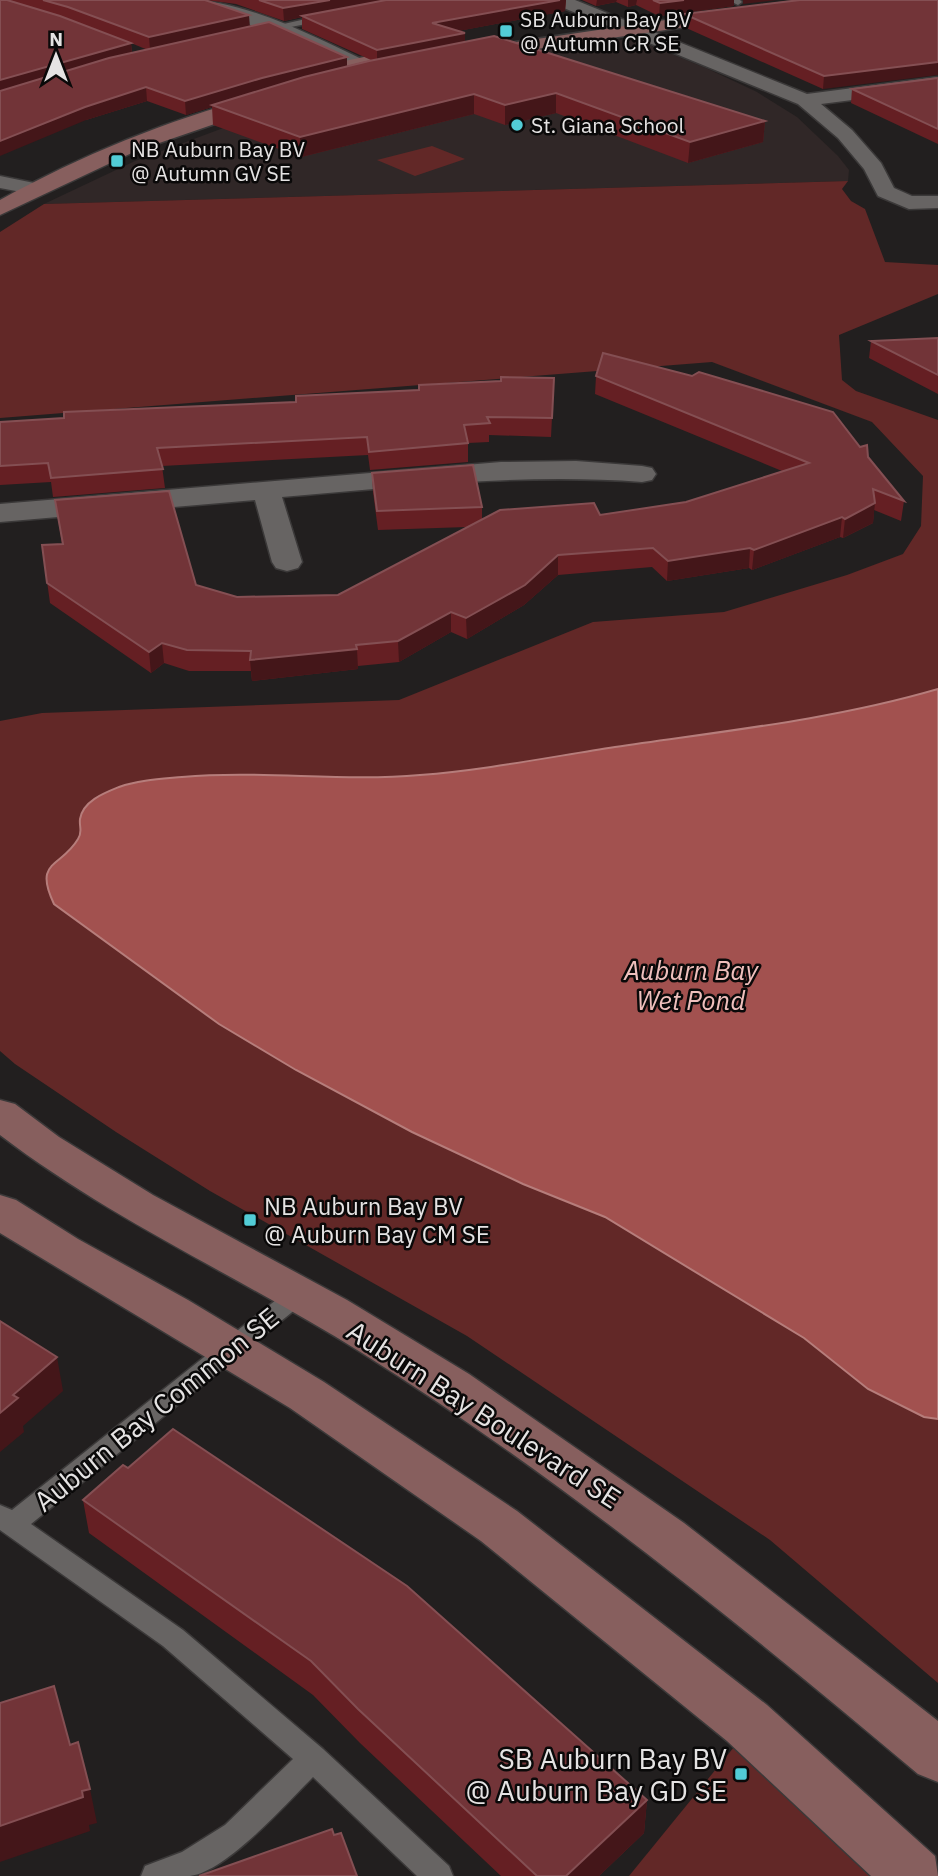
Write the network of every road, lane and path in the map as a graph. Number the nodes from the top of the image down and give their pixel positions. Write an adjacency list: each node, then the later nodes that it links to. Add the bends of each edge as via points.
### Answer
1 (195, 0): 7 (street)
2 (560, 0): 6 (street)
3 (836, 0): 8 (street)
4 (742, 1): 6 (street)
5 (342, 15): 7 (lane)
6 (612, 20): 8 (street); 10 (street)
7 (274, 27): 9 (lane); 11 (street)
8 (632, 28): 10 (street); 14 (street)
9 (250, 32)
10 (448, 51): 11 (street); 12 (street)
11 (356, 63): 12 (street); 15 (street, via 151,121)
12 (374, 72): 16 (street, via 189,125)
13 (938, 83): 14 (street)
14 (805, 100): 17 (street, via 874,167 885,192 909,203)
15 (75, 150)
16 (3, 193)
17 (938, 202)
18 (642, 474): 19 (street, via 501,470)
19 (266, 490): 20 (street); 21 (street)
20 (0, 513)
21 (287, 562)
22 (0, 1114): 24 (street, Auburn Bay Boulevard SE, via 108,1188)
23 (0, 1211): 25 (street)
24 (299, 1294): 25 (lane, Auburn Bay Common SE); 27 (street, Auburn Bay Boulevard SE, via 441,1380 646,1522)
25 (232, 1349): 26 (lane, Auburn Bay Common SE); 31 (street, via 499,1526 747,1723)
26 (6, 1520): 28 (lane, Auburn Bay Common SE, via 173,1639)
27 (938, 1756)
28 (313, 1758): 29 (lane, via 236,1836); 30 (lane, Auburn Bay Common SE)
29 (156, 1876)
30 (438, 1876)
31 (914, 1876)

